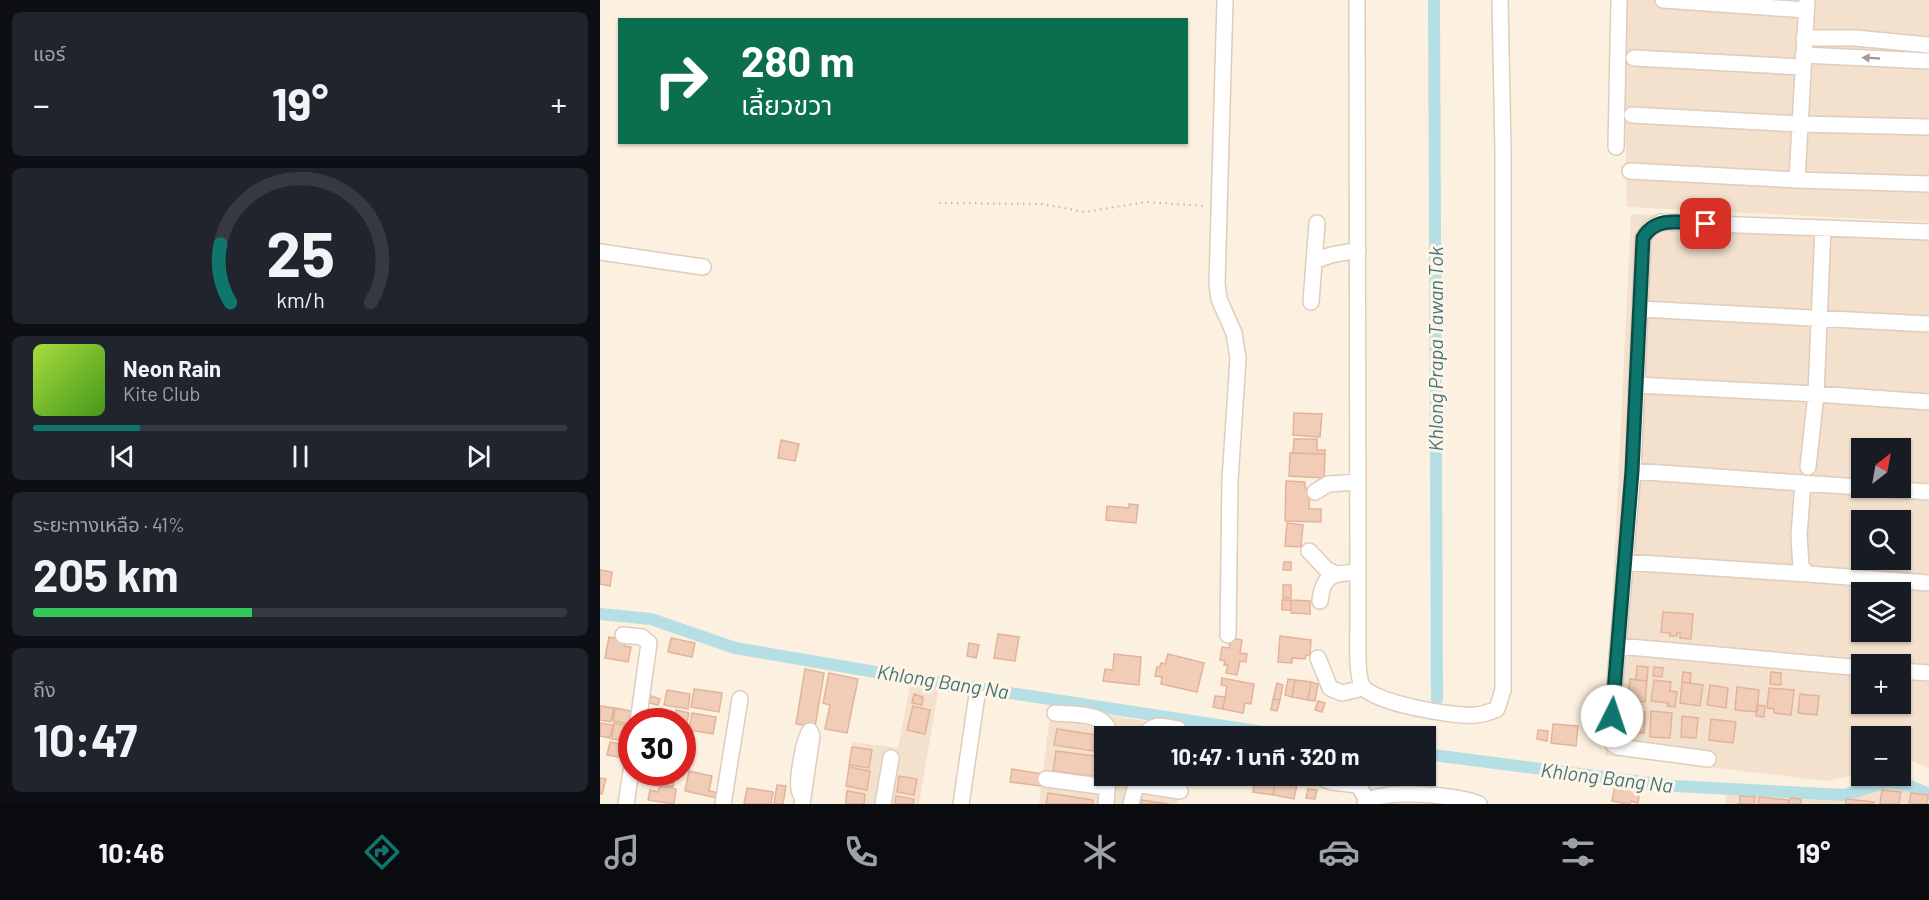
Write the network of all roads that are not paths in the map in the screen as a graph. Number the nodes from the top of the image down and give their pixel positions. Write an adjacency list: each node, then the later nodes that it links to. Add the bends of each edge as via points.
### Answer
1 (1226, 0): 49 (street, via 1217,284 1238,358 1230,480)
2 (1357, 0): 24 (street)
3 (1500, 0): 55 (street, via 1503,690 1497,709 1463,715 1386,701)
4 (1619, 0): 17 (street)
5 (1663, 0): 6 (street)
6 (1806, 5): 7 (street)
7 (1804, 38): 8 (street); 12 (street)
8 (1909, 44): 9 (street); 11 (street)
9 (1929, 45)
10 (1634, 58): 12 (street)
11 (1908, 60): 12 (street, one-way to 12); 13 (street)
12 (1802, 61): 15 (street)
13 (1929, 61)
14 (1632, 115): 15 (street)
15 (1799, 124): 16 (street); 19 (street)
16 (1929, 127)
17 (1616, 147)
18 (1630, 171): 19 (street)
19 (1797, 180): 20 (street)
20 (1929, 184)
21 (1317, 223): 26 (street)
22 (1824, 228): 23 (street); 29 (street, via 1656,224 1643,238); 30 (street)
23 (1929, 232)
24 (1358, 250): 26 (street); 37 (street)
25 (600, 252): 27 (street)
26 (1314, 261): 28 (street)
27 (703, 267)
28 (1311, 302)
29 (1640, 309): 30 (street); 32 (street)
30 (1820, 317): 31 (street); 33 (street)
31 (1929, 324)
32 (1636, 385): 33 (street); 36 (street)
33 (1816, 394): 34 (street); 35 (street)
34 (1929, 402)
35 (1808, 467)
36 (1632, 471): 38 (street); 42 (street)
37 (1358, 482): 39 (street, via 1328,484); 43 (street)
38 (1803, 483): 40 (street); 45 (street, via 1799,535 1802,567)
39 (1315, 492)
40 (1929, 492)
41 (1309, 551): 44 (street)
42 (1624, 562): 45 (street); 50 (street)
43 (1358, 572): 44 (street); 55 (street)
44 (1336, 574): 47 (street, via 1323,584)
45 (1808, 574): 46 (street)
46 (1929, 584)
47 (1320, 602)
48 (623, 635): 58 (street, via 642,637 649,643)
49 (1228, 635)
50 (1618, 646): 52 (street); 62 (street, via 1610,739 1613,744)
51 (1318, 658): 55 (street, via 1330,688 1342,693)
52 (1851, 667)
53 (1911, 672): 54 (street)
54 (1929, 673)
55 (1363, 688)
56 (977, 695): 75 (street)
57 (740, 699): 73 (street)
58 (640, 708)
59 (1055, 713): 60 (street, via 1101,719)
60 (1107, 726)
61 (891, 758): 74 (street)
62 (1708, 759)
63 (1046, 779): 64 (street)
64 (1094, 781)
65 (629, 786): 72 (street)
66 (1107, 786): 76 (street)
67 (1136, 786): 77 (street)
68 (1163, 786): 70 (street)
69 (1358, 786): 71 (street)
70 (1180, 790)
71 (1366, 802): 78 (street, via 1374,796 1423,795 1449,796)
72 (626, 804)
73 (723, 804)
74 (884, 804)
75 (961, 804)
76 (1106, 804)
77 (1131, 804)
78 (1479, 804)

